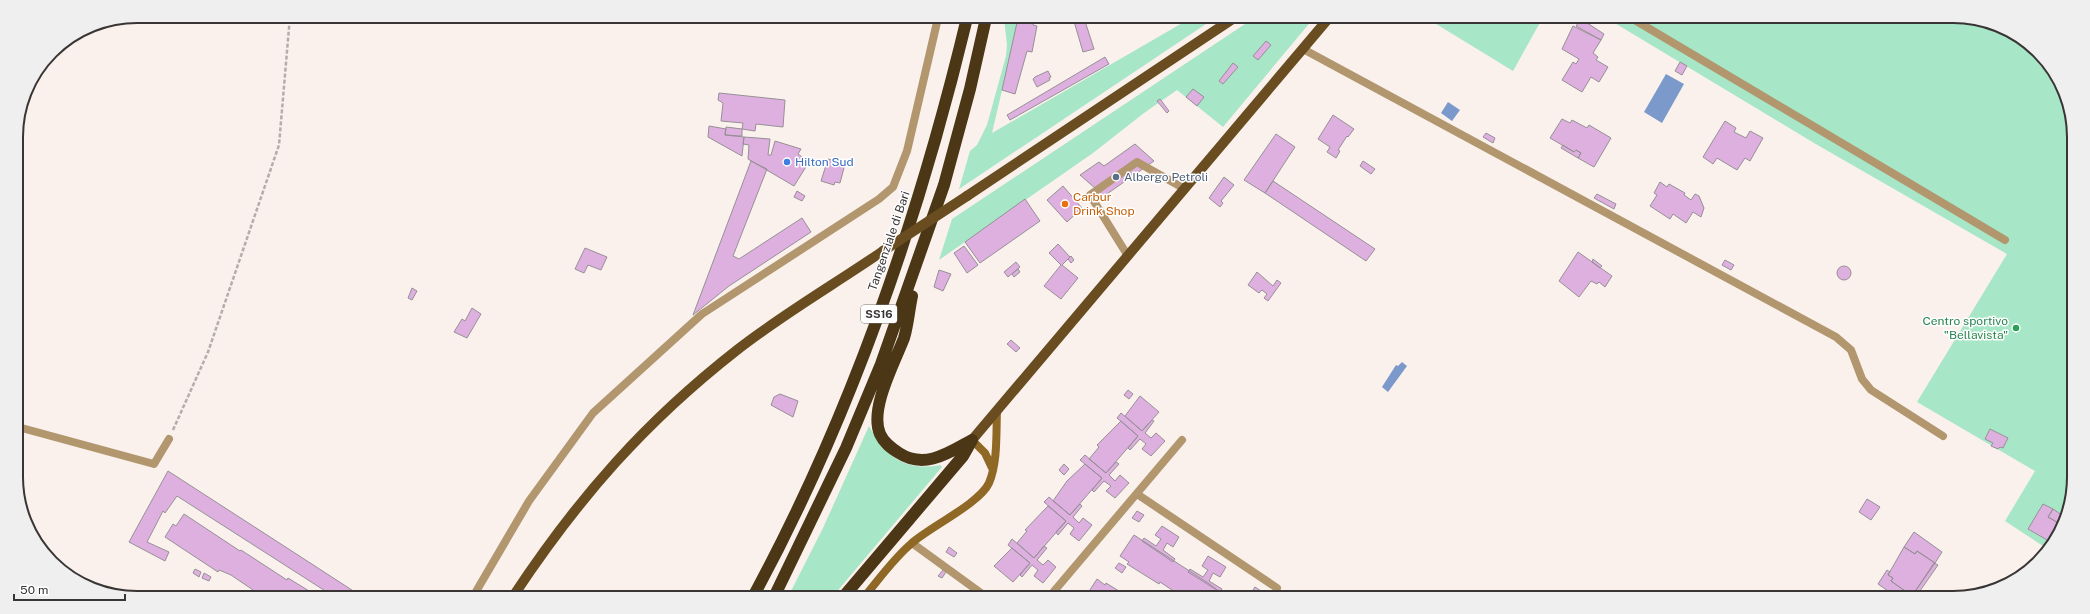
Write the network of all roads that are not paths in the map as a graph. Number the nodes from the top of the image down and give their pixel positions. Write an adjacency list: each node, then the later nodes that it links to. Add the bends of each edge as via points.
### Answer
1 (937, 23): 22 (street, via 907,151 893,187 880,199 702,314 592,413 529,501)
2 (966, 23): 24 (highway, Tangenziale di Bari / SS16, via 925,179 863,360 785,538)
3 (985, 23): 11 (highway, SS16, via 944,185)
4 (1226, 23): 23 (main road, bridge, via 739,349 670,406 637,438 582,500)
5 (1325, 23): 7 (main road)
6 (1640, 23): 9 (street)
7 (1303, 49): 8 (main road); 14 (street, via 1836,337 1851,350 1862,379 1871,390)
8 (1185, 189): 10 (main road); 10 (street, via 1137,162 1090,195)
9 (2005, 240)
10 (1128, 256): 12 (main road)
11 (918, 261): 16 (highway, via 904,336 879,405 877,420 880,434 886,444 901,454 921,460 940,458); 25 (highway, SS16, via 881,364 846,448)
12 (997, 410): 16 (main road); 18 (street)
13 (23, 428): 15 (street, via 154,464)
14 (1943, 436)
15 (169, 439)
16 (972, 440): 18 (street, via 985,453); 26 (highway, via 963,456)
17 (1182, 440): 19 (street)
18 (993, 471): 20 (street, via 988,485 977,497)
19 (1137, 494): 21 (street); 29 (street)
20 (912, 543): 27 (street, via 895,559); 28 (street)
21 (1277, 588)
22 (476, 591)
23 (517, 591)
24 (756, 591)
25 (777, 591)
26 (849, 591)
27 (869, 591)
28 (978, 591)
29 (1054, 591)

